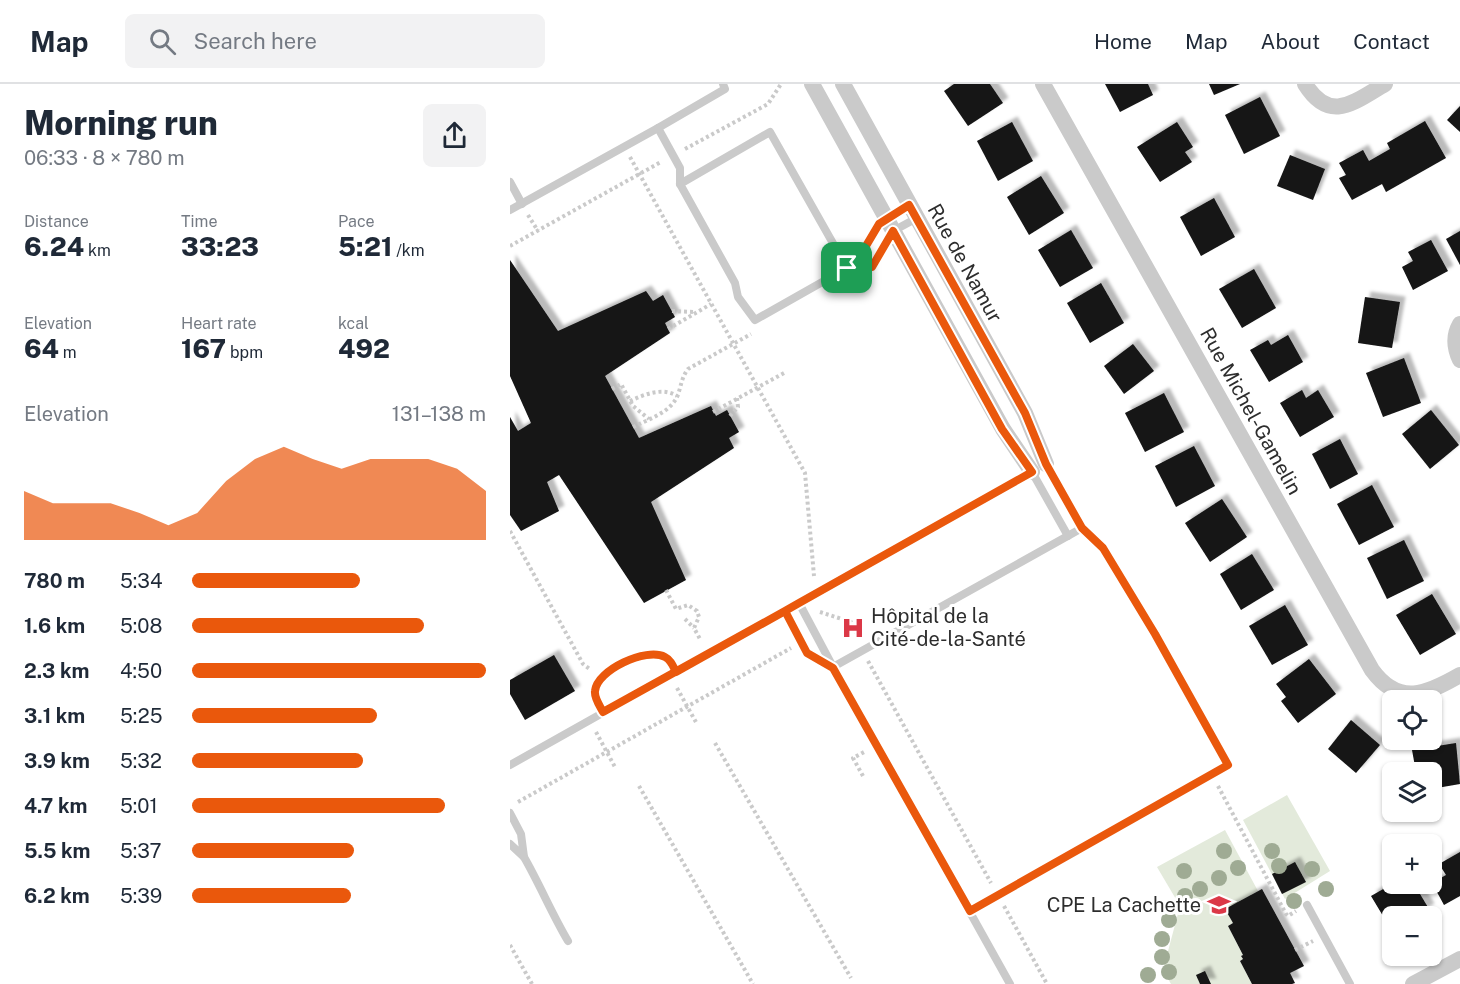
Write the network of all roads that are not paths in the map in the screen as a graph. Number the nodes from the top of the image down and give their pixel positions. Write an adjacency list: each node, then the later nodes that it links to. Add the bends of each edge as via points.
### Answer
1 (723, 84): 7 (lane, via 725,89)
2 (813, 84): 13 (street)
3 (843, 84): 12 (street, Rue de Namur)
4 (1043, 84): 24 (street, Rue Michel-Gamelin, via 1372,670 1387,686 1408,694 1430,691)
5 (1305, 84): 6 (street, via 1318,102 1334,108)
6 (1385, 84)
7 (658, 129): 9 (lane, via 680,168); 10 (lane)
8 (510, 182): 10 (lane)
9 (680, 184): 14 (lane, via 771,132); 14 (lane, via 732,278 738,297 755,320)
10 (522, 204): 11 (lane)
11 (510, 210)
12 (913, 211): 13 (lane); 13 (lane); 17 (street, Rue de Namur, via 1025,413)
13 (889, 224): 14 (lane, via 875,229 860,256); 14 (lane, via 872,267); 17 (street, via 1002,429)
14 (847, 268)
15 (1460, 324): 16 (street, via 1455,340)
16 (1460, 360)
17 (1039, 468): 18 (lane); 19 (lane); 20 (lane)
18 (1082, 528): 19 (lane); 32 (lane, via 1103,548 1228,765)
19 (1068, 536): 22 (lane)
20 (799, 603): 21 (lane); 22 (lane)
21 (785, 611): 22 (lane, via 807,653); 23 (lane)
22 (833, 668): 32 (lane)
23 (676, 672): 25 (lane); 25 (lane, via 666,658 654,653 623,663 598,680 595,696)
24 (1460, 675)
25 (603, 712): 27 (lane)
26 (510, 752): 27 (lane)
27 (513, 763)
28 (510, 813): 30 (lane, via 521,834)
29 (510, 844): 30 (lane)
30 (525, 857): 33 (lane)
31 (1307, 905): 36 (lane)
32 (970, 911): 35 (lane)
33 (568, 941)
34 (1460, 958): 37 (street)
35 (1010, 984)
36 (1350, 984)
37 (1413, 984)

